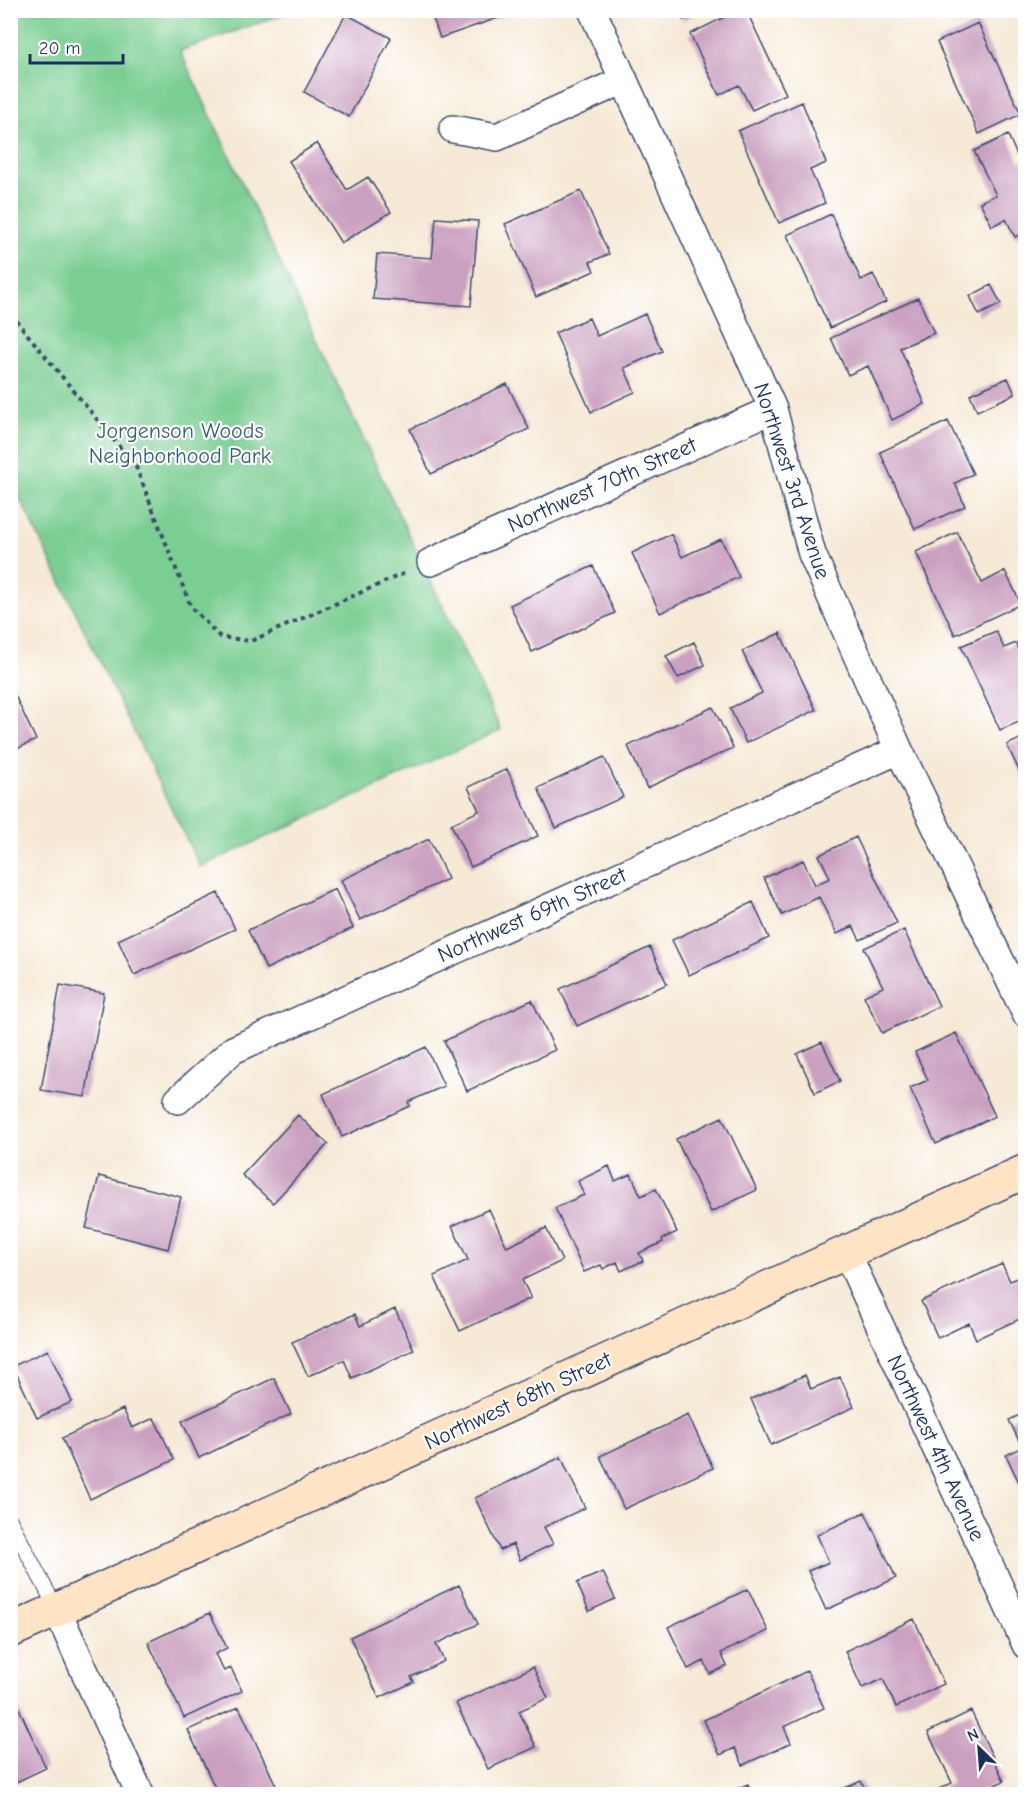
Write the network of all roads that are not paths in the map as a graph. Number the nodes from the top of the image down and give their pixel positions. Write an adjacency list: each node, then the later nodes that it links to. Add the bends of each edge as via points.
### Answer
1 (592, 10): 2 (street, Northwest 3rd Avenue)
2 (624, 80): 3 (street, via 497,137); 4 (street, Northwest 3rd Avenue)
3 (453, 129)
4 (773, 409): 5 (street, Northwest 70th Street); 6 (street, Northwest 3rd Avenue, via 812,554)
5 (431, 562)
6 (899, 750): 7 (street, Northwest 3rd Avenue); 8 (street, Northwest 69th Street, via 233,1050)
7 (1026, 1014)
8 (178, 1100)
9 (1026, 1171): 10 (street, Northwest 68th Street)
10 (846, 1251): 12 (street, Northwest 68th Street); 13 (street, Northwest 4th Avenue)
11 (10, 1520): 12 (lane)
12 (57, 1610): 14 (street, Northwest 68th Street); 15 (street)
13 (1022, 1630)
14 (10, 1631)
15 (140, 1794)

